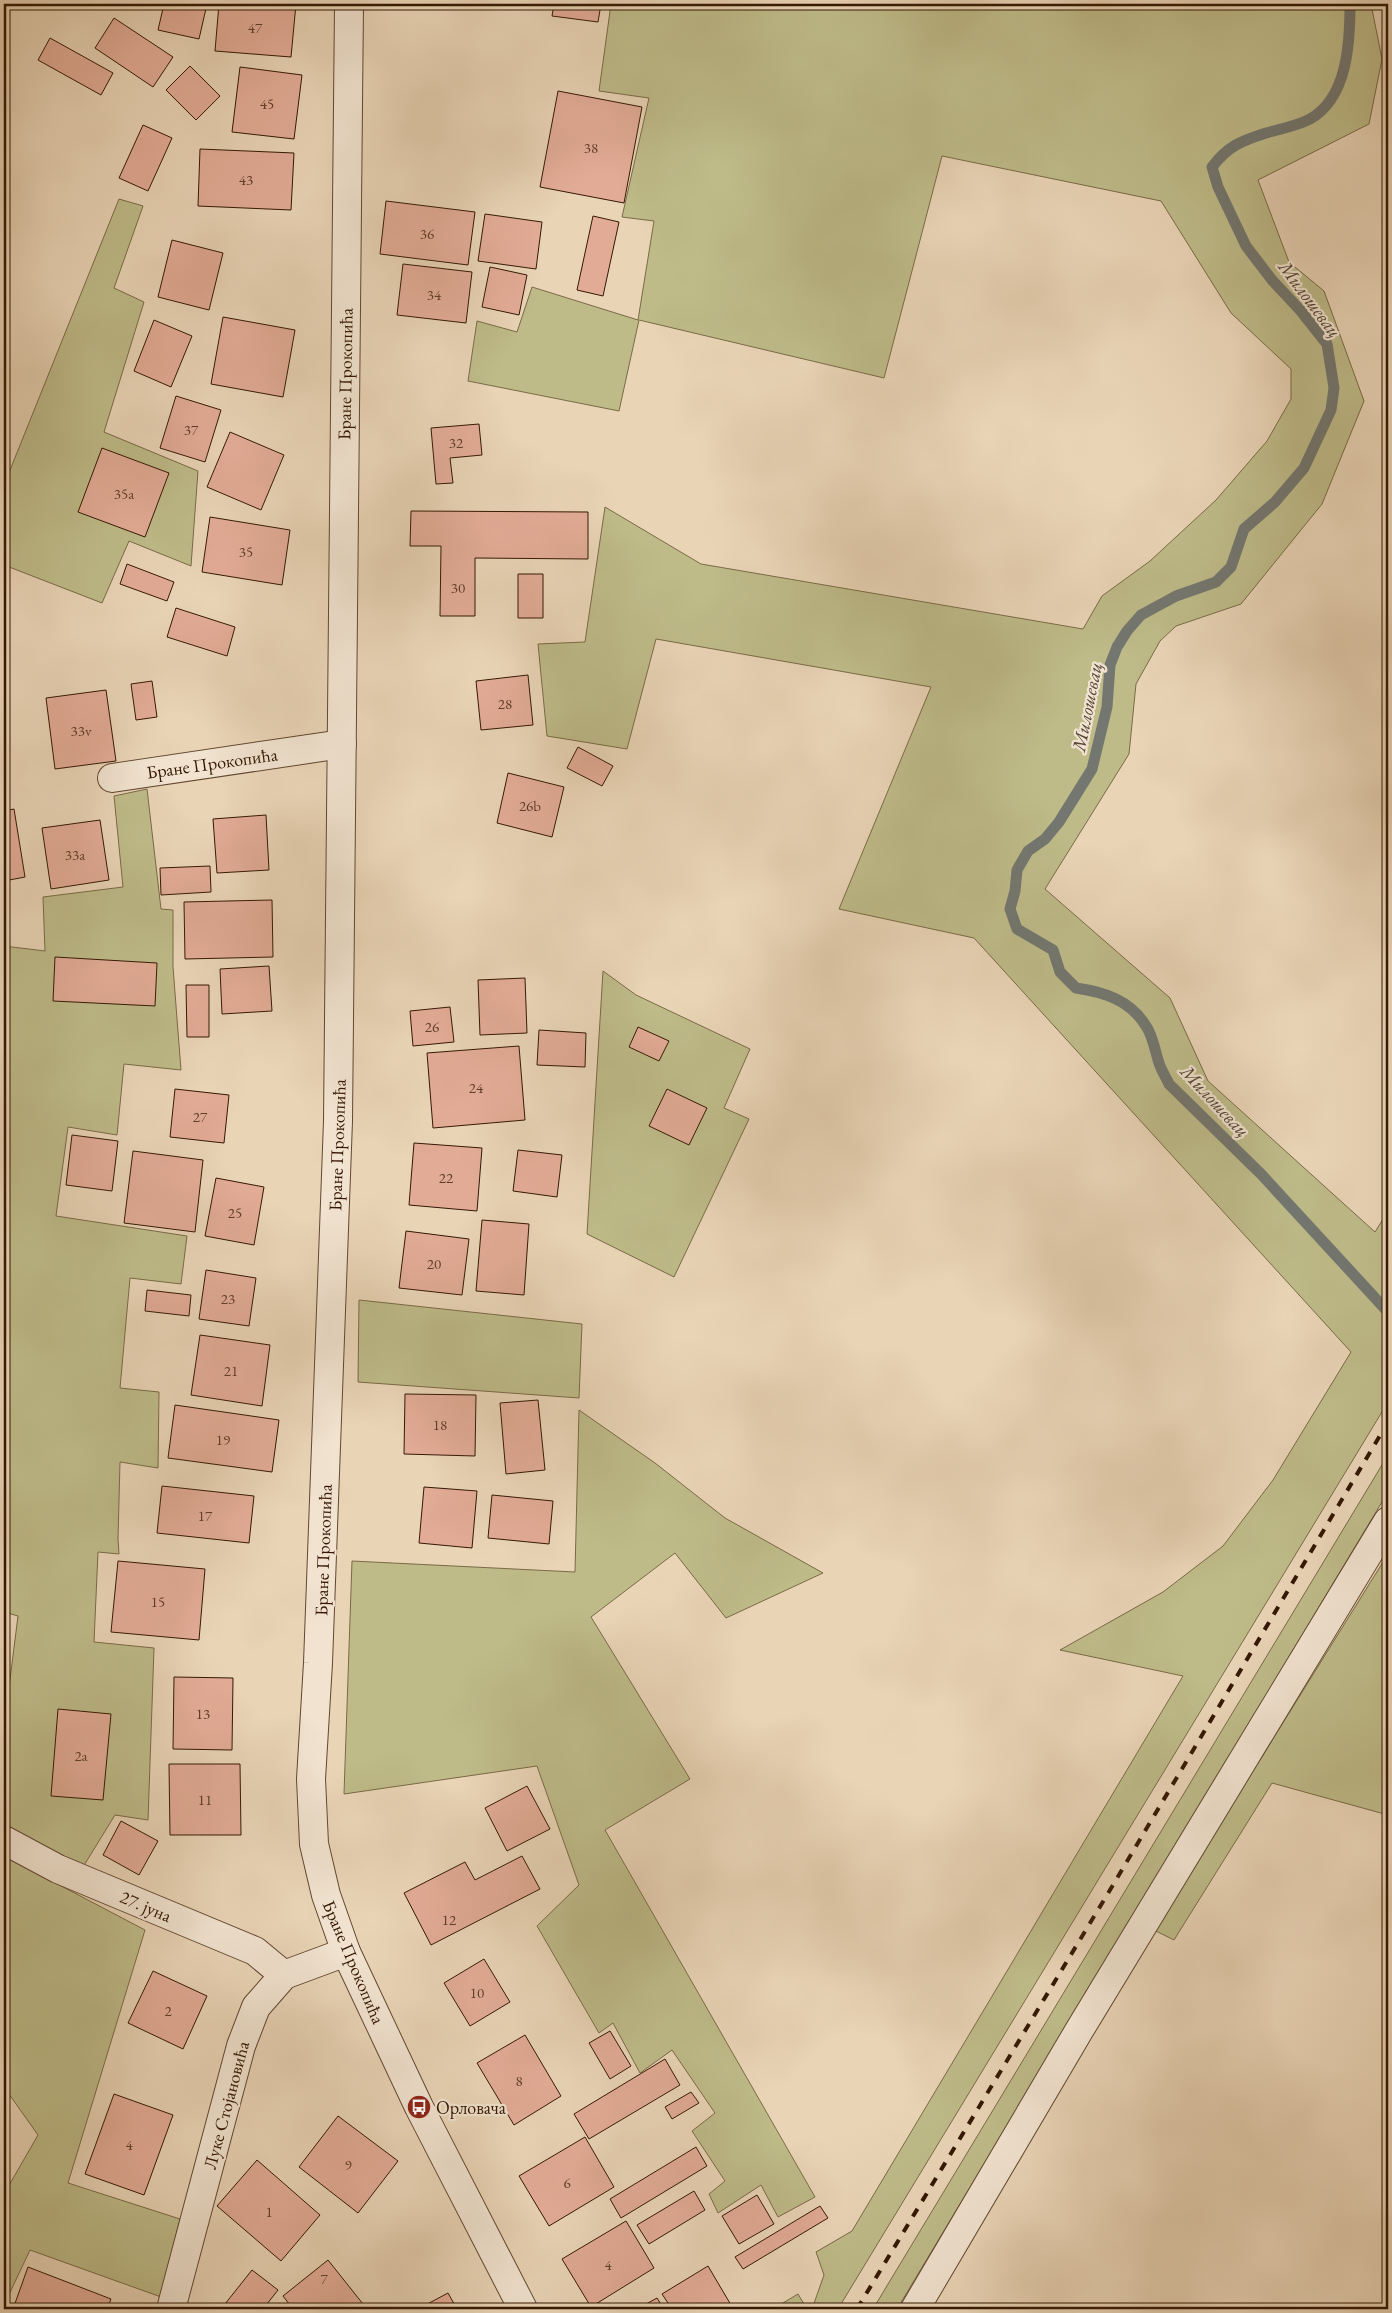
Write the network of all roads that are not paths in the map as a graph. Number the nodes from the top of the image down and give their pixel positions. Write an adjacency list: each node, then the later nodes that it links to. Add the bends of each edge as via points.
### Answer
1 (349, 4): 2 (street, Бране Прокопића)
2 (342, 744): 3 (street, Бране Прокопића); 6 (street, Бране Прокопића, via 338,1121 312,1779 314,1844 326,1895)
3 (112, 778)
4 (1388, 1521): 10 (street, via 1080,2029)
5 (4, 1840): 7 (street, 27. јуна, via 58,1869 255,1951)
6 (346, 1952): 7 (street, Луке Стојановића); 9 (street, Бране Прокопића, via 419,2108)
7 (284, 1976): 8 (street, Луке Стојановића, via 256,2007 241,2046)
8 (171, 2309)
9 (523, 2309)
10 (915, 2309)

